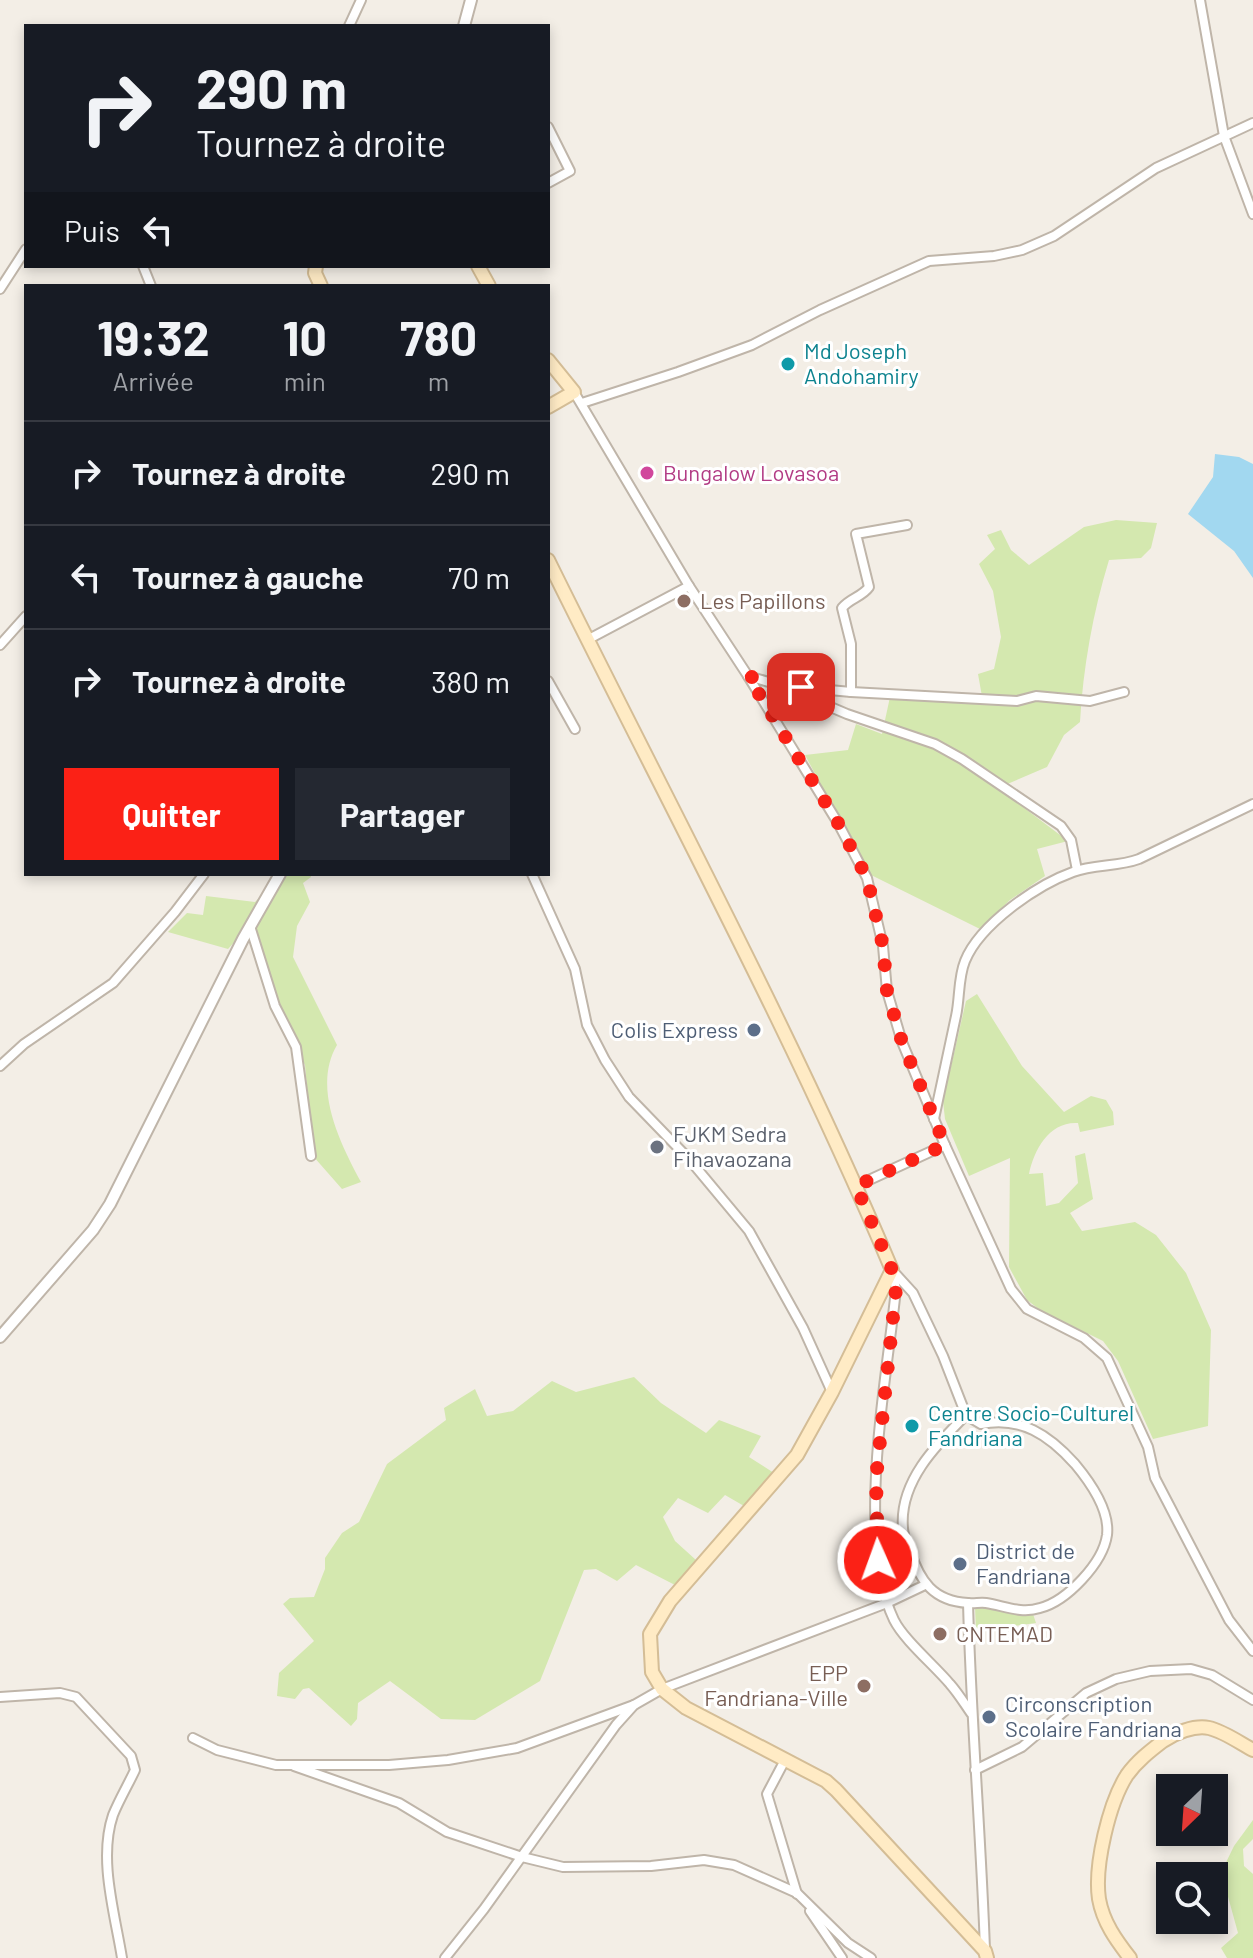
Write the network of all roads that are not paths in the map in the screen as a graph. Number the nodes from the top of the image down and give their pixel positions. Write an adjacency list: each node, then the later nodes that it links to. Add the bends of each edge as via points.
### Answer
1 (361, 0): 4 (street)
2 (471, 0): 5 (street)
3 (1200, 0): 8 (street)
4 (350, 24)
5 (465, 24)
6 (1253, 123): 8 (street)
7 (550, 131): 9 (street, via 570,171)
8 (1224, 136): 10 (street); 15 (street, via 1156,168 1054,236 1022,250 929,261 752,345)
9 (550, 182)
10 (1253, 214)
11 (24, 252): 12 (street)
12 (0, 289)
13 (550, 362): 14 (main road)
14 (574, 392): 15 (street); 16 (main road)
15 (582, 403): 19 (street)
16 (550, 406)
17 (907, 525): 26 (street, via 856,534 869,587 842,608 851,644)
18 (550, 564): 21 (main road)
19 (689, 586): 21 (street); 23 (street)
20 (24, 618): 22 (street)
21 (587, 640): 39 (main road)
22 (0, 645)
23 (748, 676): 25 (street); 36 (street, via 867,878 887,991)
24 (550, 685): 28 (street)
25 (779, 685): 26 (street); 30 (street, via 962,759 1061,826 1071,840)
26 (851, 692): 27 (street, via 1090,701)
27 (1124, 692)
28 (575, 729)
29 (1253, 804): 30 (street, via 1139,859)
30 (1077, 870): 36 (street, via 1018,902 973,947 962,972)
31 (202, 876): 35 (street, via 113,983)
32 (279, 876): 34 (street)
33 (533, 876): 42 (street, via 575,969 587,1025 605,1060 629,1097 749,1231)
34 (250, 926): 38 (street, via 275,1006 296,1047); 41 (street, via 110,1204)
35 (0, 1066)
36 (934, 1119): 37 (street)
37 (945, 1145): 39 (street); 47 (street, via 1020,1300 1107,1358 1148,1447 1155,1478 1229,1620)
38 (311, 1156)
39 (856, 1186): 40 (main road)
40 (892, 1270): 42 (main road); 43 (street, via 913,1293); 45 (street, via 896,1289 876,1479 878,1560)
41 (0, 1337)
42 (832, 1392): 48 (main road, via 797,1455 670,1601 650,1634 652,1672)
43 (966, 1415): 44 (street, via 936,1445 904,1503 903,1529); 46 (street, via 981,1424 999,1420 1033,1428 1061,1449 1086,1477 1103,1508 1107,1535 1093,1568 1043,1608 1009,1610)
44 (925, 1585): 45 (street); 46 (street)
45 (887, 1603): 48 (street); 52 (street, via 895,1623)
46 (968, 1603): 52 (street)
47 (1253, 1651)
48 (662, 1689): 51 (street); 55 (main road, via 686,1708)
49 (0, 1697): 61 (street, via 76,1697 131,1756 135,1770 113,1817 108,1843)
50 (1253, 1700): 57 (street, via 1212,1675 1191,1669 1116,1679 1086,1693 1022,1747)
51 (634, 1705): 56 (street, via 517,1748 389,1765); 58 (street)
52 (971, 1713): 57 (street)
53 (193, 1738): 56 (street, via 217,1750)
54 (1253, 1750): 65 (main road, via 1209,1728 1189,1729 1146,1754 1127,1776 1107,1828 1099,1899 1111,1932)
55 (785, 1760): 59 (street, via 767,1794); 60 (main road, via 836,1790)
56 (294, 1766): 58 (street, via 399,1803 447,1832)
57 (975, 1770): 60 (street)
58 (522, 1857): 59 (street, via 563,1867 704,1860 734,1865); 62 (street)
59 (797, 1893): 63 (street); 64 (street)
60 (986, 1956)
61 (122, 1958)
62 (445, 1958)
63 (842, 1958)
64 (871, 1958)
65 (1130, 1958)

